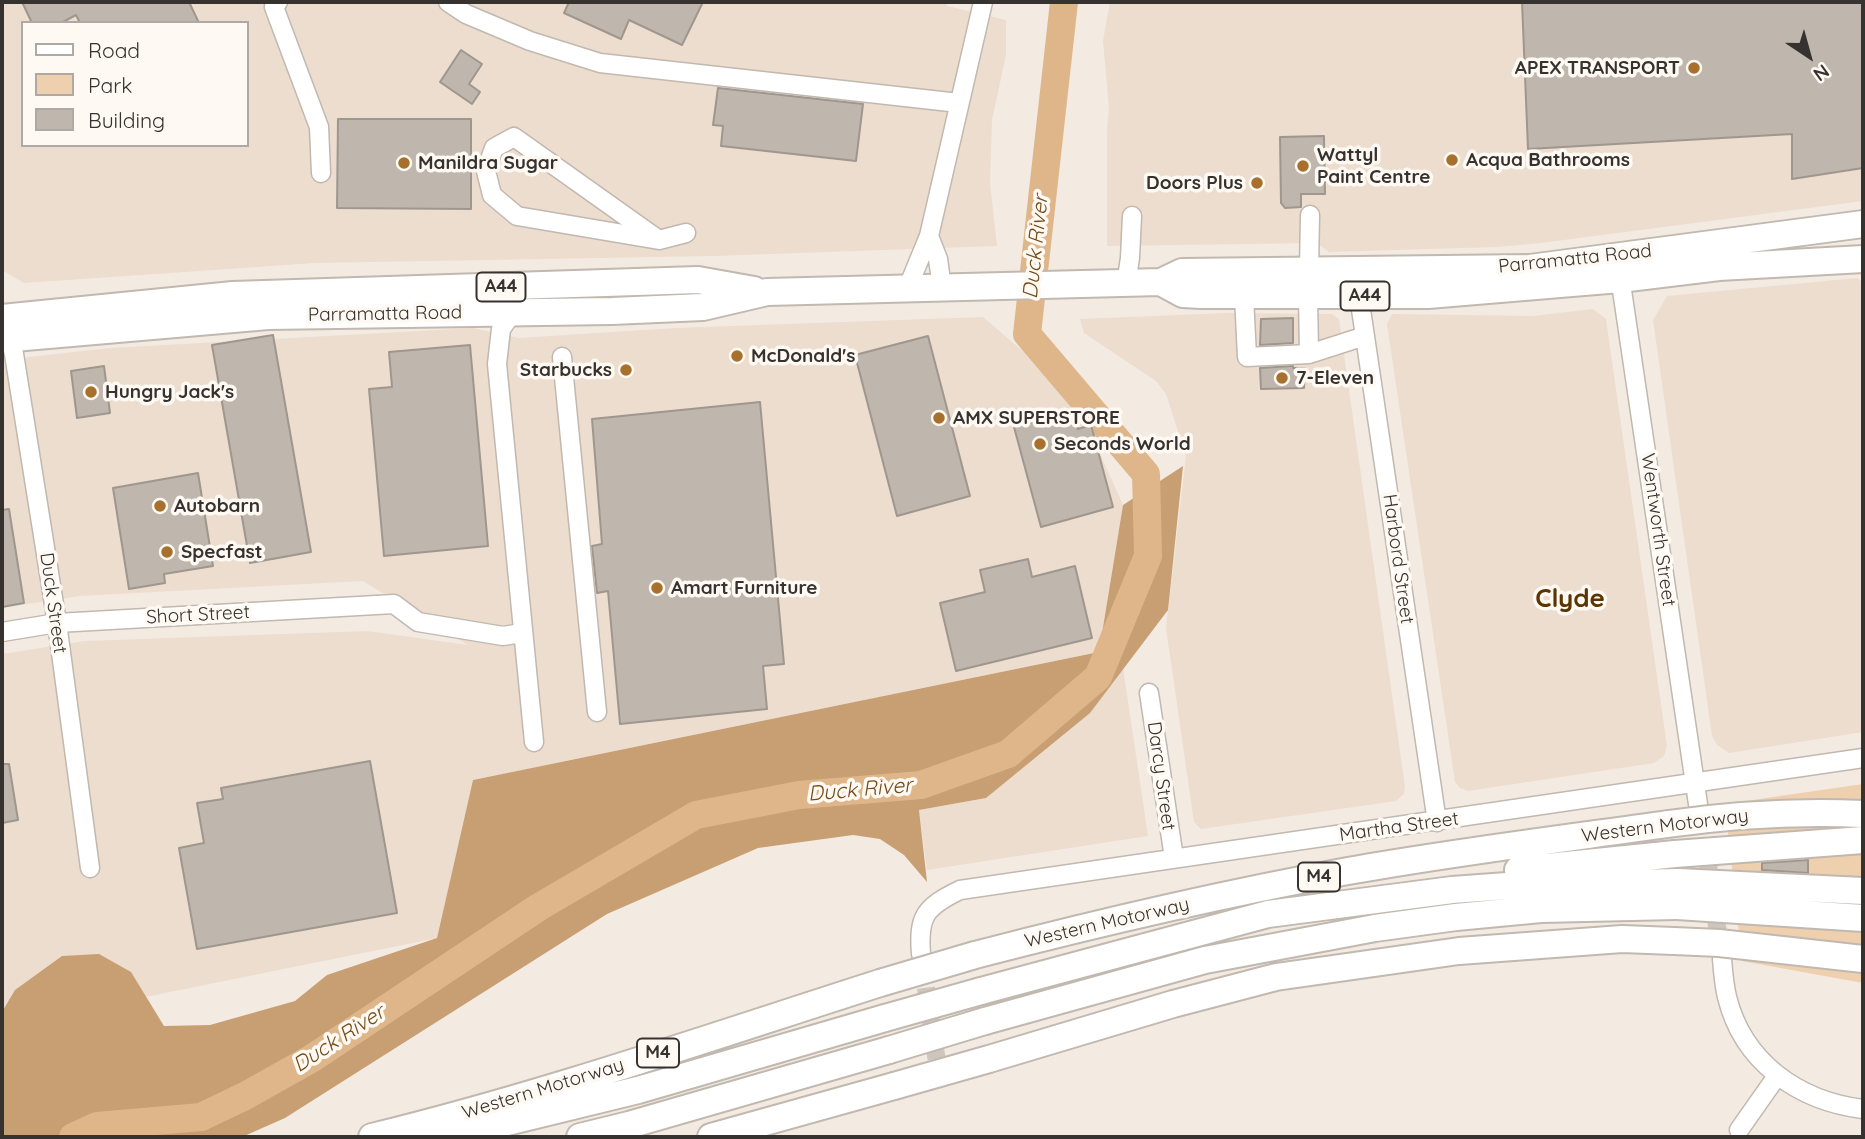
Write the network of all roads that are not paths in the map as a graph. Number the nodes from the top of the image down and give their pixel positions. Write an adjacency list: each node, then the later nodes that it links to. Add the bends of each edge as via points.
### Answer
1 (278, 2): 5 (street, via 274,8 319,127)
2 (448, 2): 4 (street, via 530,41 600,63)
3 (983, 2): 4 (street)
4 (959, 103): 10 (street)
5 (321, 173)
6 (1310, 215): 14 (street)
7 (1132, 216): 16 (street)
8 (1863, 224): 13 (highway, Parramatta Road / A44)
9 (686, 233): 11 (street)
10 (929, 236): 17 (street); 18 (street)
11 (659, 240): 11 (street, via 517,216 492,195 486,171 494,148 514,137)
12 (1863, 259): 13 (highway, Parramatta Road / A44)
13 (1618, 267): 14 (highway, Parramatta Road / A44); 22 (highway, Parramatta Road / A44, via 1428,295); 35 (street, Wentworth Street)
14 (1309, 270): 15 (highway, Parramatta Road / A44, via 1182,272)
15 (1161, 282): 16 (highway, Parramatta Road / A44); 20 (highway, Parramatta Road / A44, via 1183,294)
16 (1126, 284): 18 (highway, Parramatta Road / A44)
17 (908, 287): 18 (highway, Parramatta Road / A44); 19 (highway, Parramatta Road / A44)
18 (942, 287)
19 (767, 292): 23 (highway, Parramatta Road / A44, via 703,307); 24 (highway, Parramatta Road / A44, via 698,280 247,294)
20 (1244, 296): 21 (highway, Parramatta Road / A44); 26 (street, via 1247,357)
21 (1308, 296): 22 (highway, Parramatta Road / A44); 26 (street)
22 (1359, 296): 25 (street, Harbord Street)
23 (513, 312): 24 (highway, Parramatta Road / A44, via 268,316); 30 (street, via 501,330 498,364)
24 (4, 332): 28 (street, Duck Street, via 14,354)
25 (1365, 336): 26 (street); 38 (street, Harbord Street)
26 (1310, 354)
27 (562, 357): 32 (street)
28 (57, 623): 29 (street, Short Street); 30 (street, Short Street, via 394,604 418,622 503,636); 41 (street, Duck Street)
29 (2, 632)
30 (522, 633): 33 (street)
31 (1149, 693): 40 (street, Darcy Street)
32 (597, 712)
33 (534, 743)
34 (1863, 758): 35 (street, Martha Street)
35 (1695, 783): 36 (street, Wentworth Street); 38 (street, Martha Street)
36 (1698, 804)
37 (1863, 814): 52 (highway, Western Motorway / M4, bridge, via 1723,817 1337,873 1245,891 975,955 549,1088)
38 (1437, 822): 40 (street, Martha Street)
39 (1863, 840): 44 (highway, bridge, via 1558,865 1400,884)
40 (1174, 858): 46 (street, Martha Street, via 960,890 928,912 921,924)
41 (90, 868)
42 (1863, 891): 43 (highway, Western Motorway / M4, bridge)
43 (1677, 894): 44 (highway, Western Motorway / M4, via 1521,885); 45 (highway, Western Motorway / M4, bridge); 54 (highway, Western Motorway / M4, bridge, via 1375,928 1205,960)
44 (1268, 914): 53 (highway, Western Motorway / M4, bridge, via 638,1090)
45 (1863, 918)
46 (921, 954)
47 (1722, 959): 49 (street, via 1736,1023 1755,1054)
48 (1863, 959): 55 (highway, bridge, via 1719,943 1622,939 1459,951 1276,977)
49 (1777, 1076): 50 (street, via 1810,1096); 51 (street)
50 (1863, 1109)
51 (1739, 1130)
52 (372, 1137)
53 (446, 1137)
54 (580, 1137)
55 (711, 1137)

